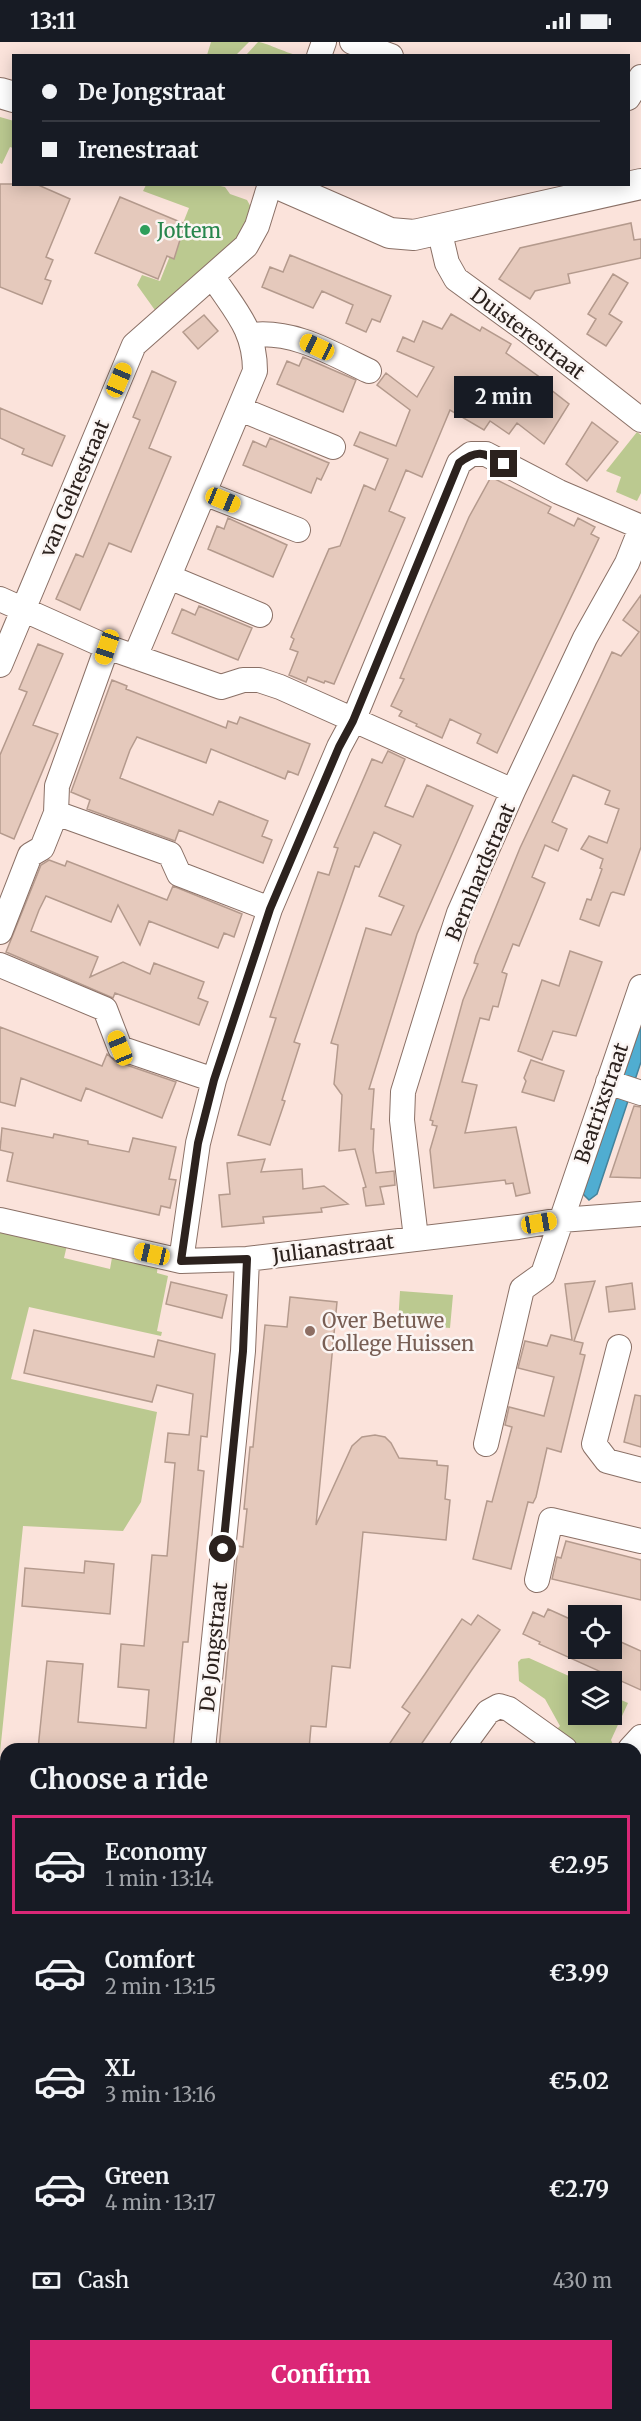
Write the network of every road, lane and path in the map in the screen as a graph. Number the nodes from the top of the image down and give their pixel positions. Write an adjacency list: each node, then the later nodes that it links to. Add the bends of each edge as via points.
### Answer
1 (352, 42): 2 (street)
2 (385, 54)
3 (641, 78): 4 (street)
4 (630, 96)
5 (628, 186): 7 (street)
6 (272, 188): 7 (street, via 390,233 414,235); 8 (street, van Gelrestraat, via 246,246)
7 (439, 229): 12 (street, Duisterestraat, via 447,263 456,279)
8 (213, 277): 9 (street); 20 (street, van Gelrestraat, via 134,345)
9 (251, 334): 10 (street, via 300,339); 11 (street, via 255,371)
10 (369, 371)
11 (240, 409): 13 (street); 14 (street)
12 (641, 420)
13 (333, 447)
14 (204, 493): 16 (street); 18 (street)
15 (641, 527): 17 (street, Bernhardstraat); 25 (street, via 559,492 486,454 471,454 459,463)
16 (298, 530)
17 (634, 570): 26 (street, Bernhardstraat, via 585,638)
18 (168, 577): 21 (street); 23 (street)
19 (0, 599): 20 (street)
20 (23, 608): 22 (street); 24 (street, van Gelrestraat)
21 (260, 615)
22 (107, 647): 23 (street); 27 (street, via 57,786)
23 (135, 657): 25 (street, via 221,687 259,680)
24 (0, 665)
25 (353, 721): 26 (street); 28 (street)
26 (513, 791): 37 (street, Bernhardstraat, via 459,913 403,1092 402,1120)
27 (56, 813): 28 (street, via 170,854 179,874); 29 (street, via 42,848 30,855)
28 (270, 909): 32 (street)
29 (0, 932)
30 (0, 965): 32 (street, via 105,1009 120,1048)
31 (641, 987): 33 (street, Beatrixstraat)
32 (214, 1080): 39 (street, via 198,1143)
33 (625, 1087): 36 (street, Beatrixstraat)
34 (641, 1214): 36 (street, Julianastraat)
35 (0, 1220): 39 (street, Julianastraat)
36 (561, 1220): 37 (street, Julianastraat); 41 (street, via 543,1274 522,1289)
37 (416, 1238): 38 (street, Julianastraat)
38 (247, 1259): 39 (street, Julianastraat); 45 (street, De Jongstraat, via 243,1351)
39 (181, 1261)
40 (619, 1347): 42 (street, via 594,1444 607,1461)
41 (486, 1444)
42 (641, 1470)
43 (641, 1541): 44 (street, via 551,1520)
44 (537, 1580)
45 (204, 1743)
46 (465, 1743): 47 (street, via 488,1712 499,1706)
47 (557, 1743)

